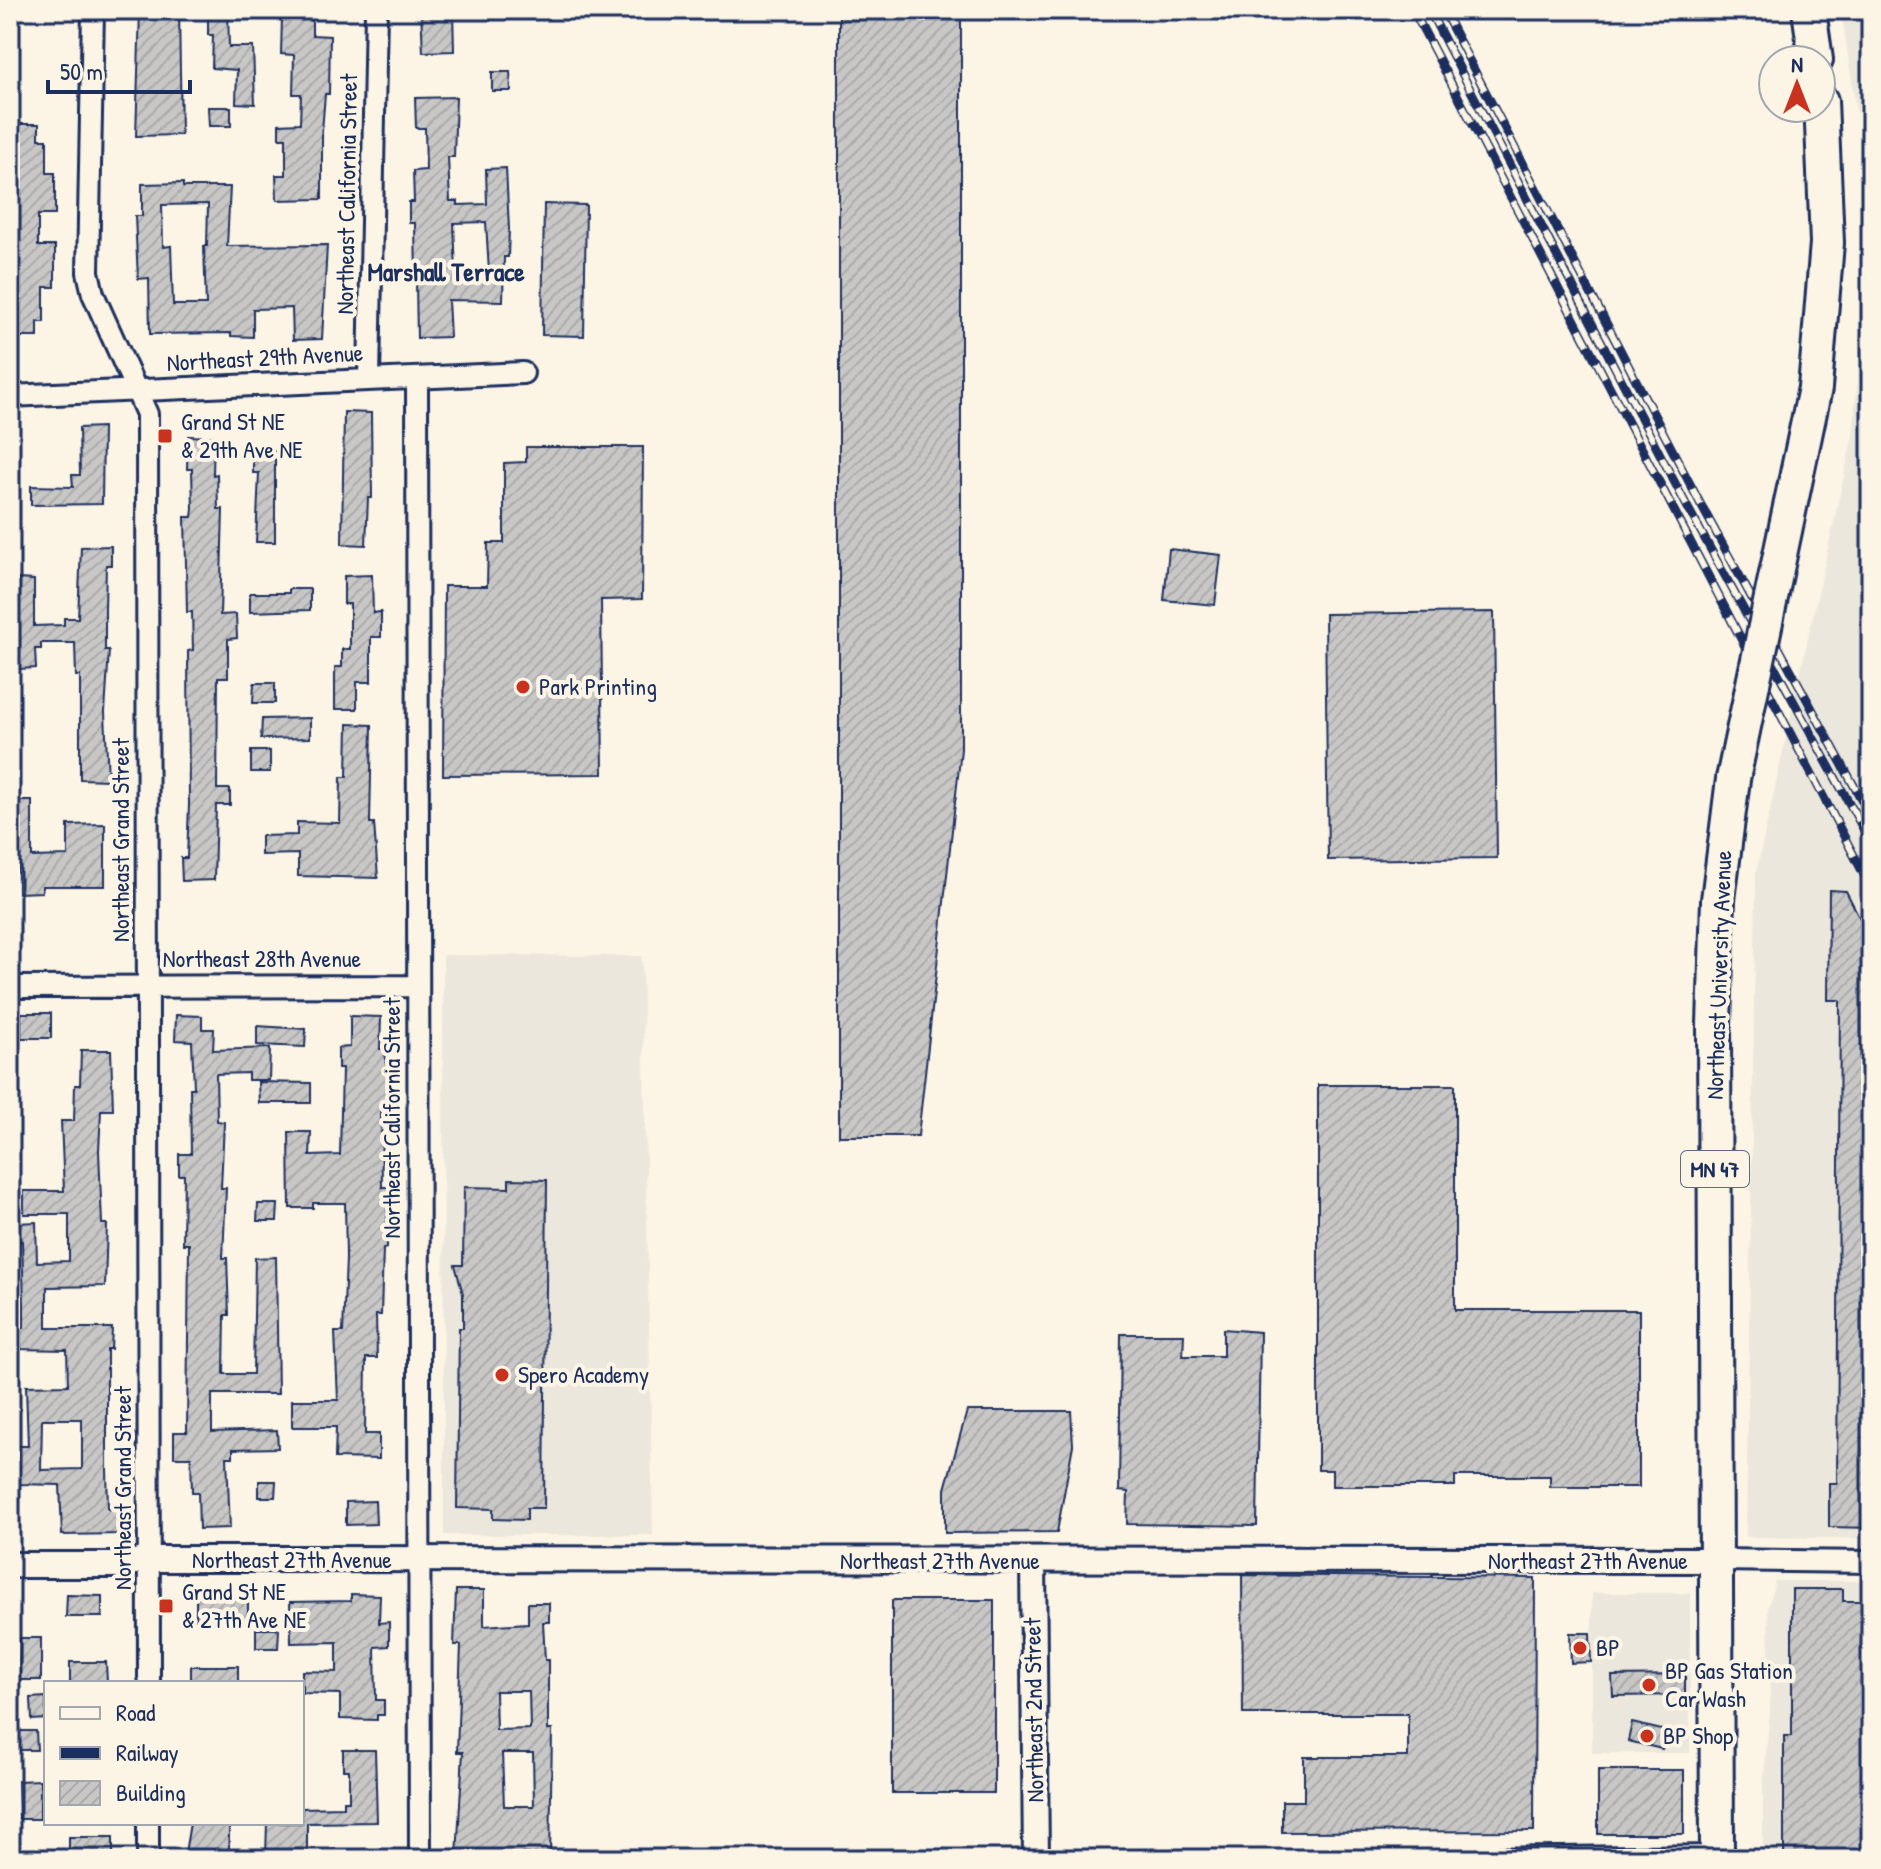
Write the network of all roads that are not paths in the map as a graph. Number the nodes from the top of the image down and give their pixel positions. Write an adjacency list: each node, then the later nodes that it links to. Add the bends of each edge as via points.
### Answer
1 (93, 10): 9 (street, Northeast Grand Street, via 88,272)
2 (376, 10): 8 (street, Northeast California Street)
3 (1809, 10): 4 (main road)
4 (1814, 44)
5 (1822, 124): 15 (main road, Northeast University Avenue / MN 47, bridge, via 1827,243 1815,388 1722,850 1715,983)
6 (523, 373): 7 (street, Northeast 29th Avenue)
7 (417, 378): 8 (street, Northeast 29th Avenue); 12 (street, Northeast California Street)
8 (369, 379): 9 (street, Northeast 29th Avenue)
9 (136, 390): 10 (street, Northeast 29th Avenue); 11 (street, Northeast Grand Street, via 147,414)
10 (10, 396)
11 (147, 985): 12 (street, Northeast 28th Avenue); 13 (street, Northeast 28th Avenue); 14 (street, Northeast Grand Street)
12 (418, 986): 16 (street, Northeast California Street)
13 (10, 987)
14 (149, 1559): 16 (street, Northeast 27th Avenue); 19 (street, Northeast 27th Avenue, via 121,1565); 20 (street, Northeast Grand Street)
15 (1717, 1560): 17 (street, Northeast 27th Avenue); 18 (street, Northeast 27th Avenue); 22 (main road, Northeast University Avenue / MN 47)
16 (419, 1561): 17 (street, Northeast 27th Avenue); 24 (street, Northeast California Street)
17 (1033, 1561): 25 (street, Northeast 2nd Street)
18 (1871, 1562)
19 (10, 1565)
20 (149, 1681)
21 (148, 1825): 23 (street)
22 (1717, 1858): 26 (street)
23 (148, 1859)
24 (420, 1859)
25 (1036, 1859)
26 (1483, 1859)

